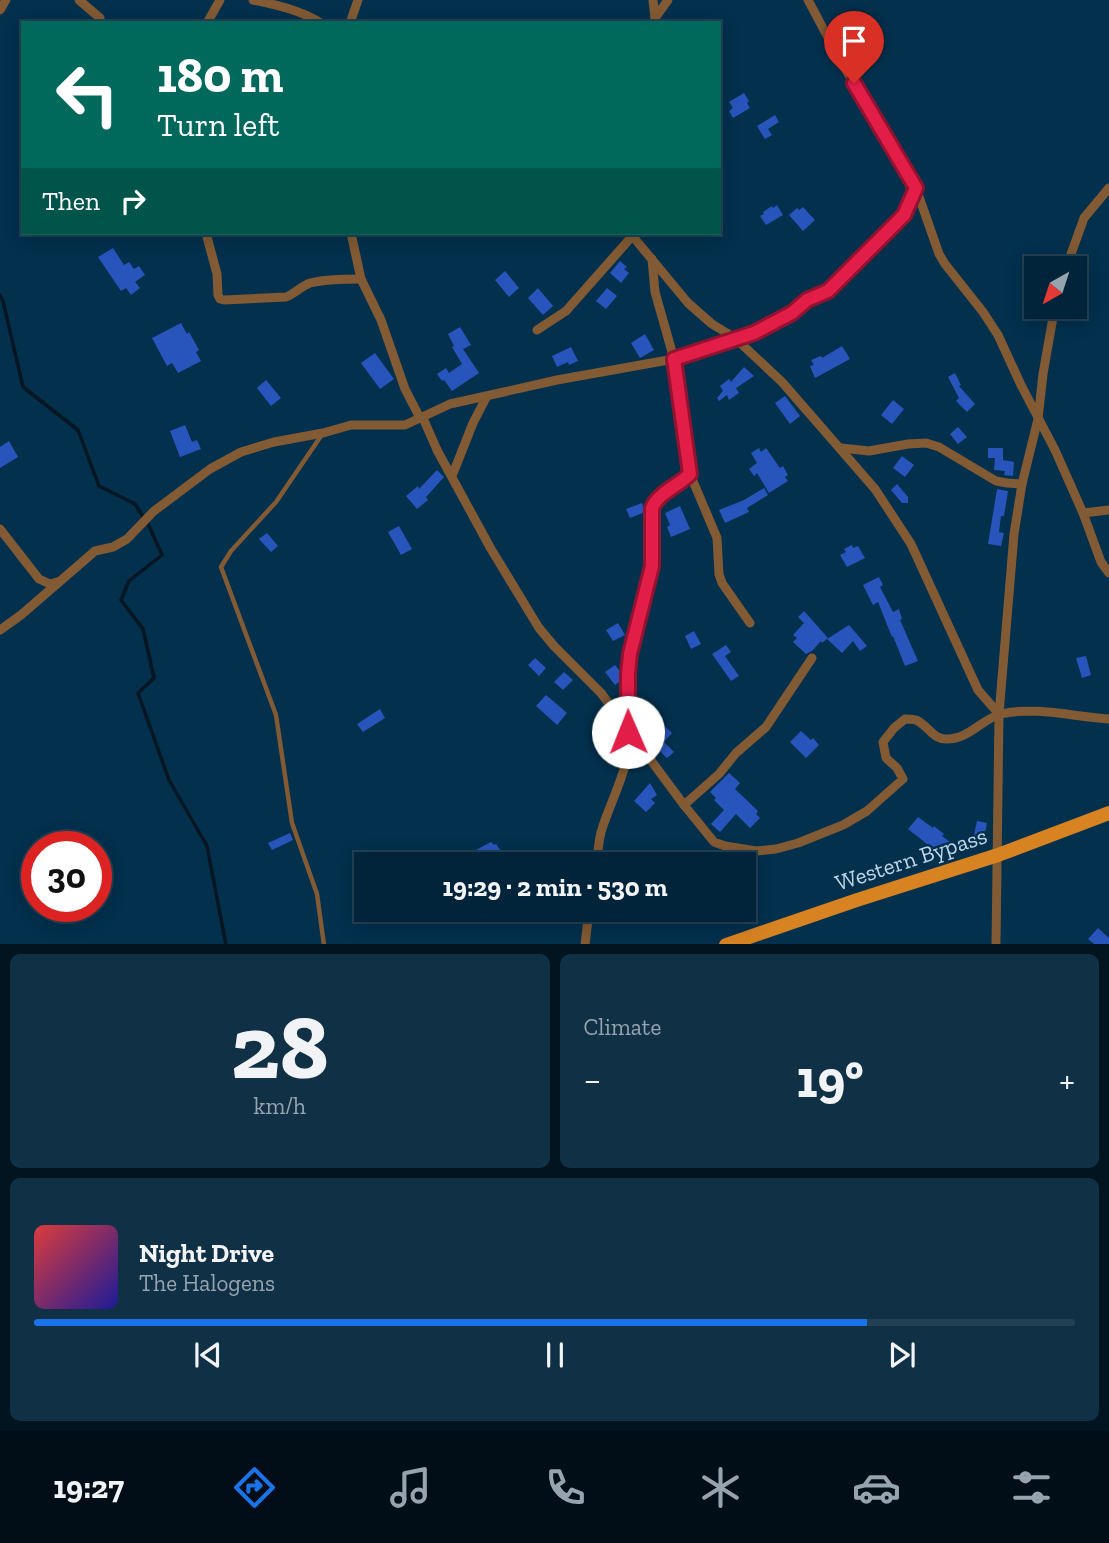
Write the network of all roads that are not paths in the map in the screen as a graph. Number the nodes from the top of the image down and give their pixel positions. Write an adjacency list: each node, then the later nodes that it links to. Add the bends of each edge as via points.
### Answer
1 (6, 0): 9 (street)
2 (79, 0): 10 (street)
3 (220, 0): 12 (street)
4 (253, 0): 13 (street)
5 (358, 0): 14 (street)
6 (653, 0): 11 (street)
7 (668, 0): 11 (street)
8 (808, 0): 15 (street)
9 (0, 10)
10 (100, 18)
11 (655, 20)
12 (208, 21)
13 (317, 21)
14 (351, 21)
15 (916, 188): 26 (street, via 904,215 828,291 754,333); 30 (street, via 944,264 998,335)
16 (1109, 188): 21 (street, via 1084,218)
17 (207, 235): 23 (street, via 220,299 286,297 308,284)
18 (351, 235): 23 (street)
19 (632, 235): 25 (street, via 566,311)
20 (634, 235): 22 (street)
21 (1070, 256)
22 (652, 259): 26 (street, via 688,303); 27 (street, via 655,292)
23 (361, 279): 29 (street, via 405,389)
24 (1053, 319): 30 (street)
25 (537, 330)
26 (735, 338): 27 (street); 32 (street)
27 (674, 359): 28 (street); 33 (street)
28 (487, 396): 29 (street, via 450,404); 34 (street)
29 (423, 418): 31 (street, via 405,425 351,425); 34 (street)
30 (1038, 419): 35 (street); 37 (street)
31 (323, 433): 40 (street, via 241,452 210,469 152,512 127,538 94,551); 52 (lane, via 276,502 221,567 276,715 292,823 317,894)
32 (841, 448): 35 (street, via 869,451 926,443 996,481); 44 (street, via 911,544 978,690)
33 (690, 474): 41 (street, via 717,538 722,583); 46 (street, via 655,500 652,508 652,566 630,654)
34 (452, 476): 46 (street, via 539,628 601,693)
35 (1022, 484): 44 (street)
36 (1109, 510): 37 (street)
37 (1083, 513): 39 (street)
38 (0, 529): 40 (street, via 38,579)
39 (1109, 573)
40 (59, 582): 42 (street)
41 (750, 623)
42 (0, 630)
43 (812, 659): 47 (street, via 766,727)
44 (999, 714): 45 (street, via 1032,710); 47 (street, via 950,740 939,739 916,720 905,719 883,742 886,758 902,779 867,811 798,843 756,851 725,846 714,842); 50 (street)
45 (1109, 719)
46 (628, 732): 47 (street); 49 (street, via 625,766)
47 (684, 805)
48 (1109, 813): 50 (main road, Western Bypass)
49 (598, 852)
50 (998, 855): 54 (main road, Western Bypass); 55 (street)
51 (588, 922): 53 (street)
52 (324, 944)
53 (585, 944)
54 (726, 944)
55 (996, 944)

